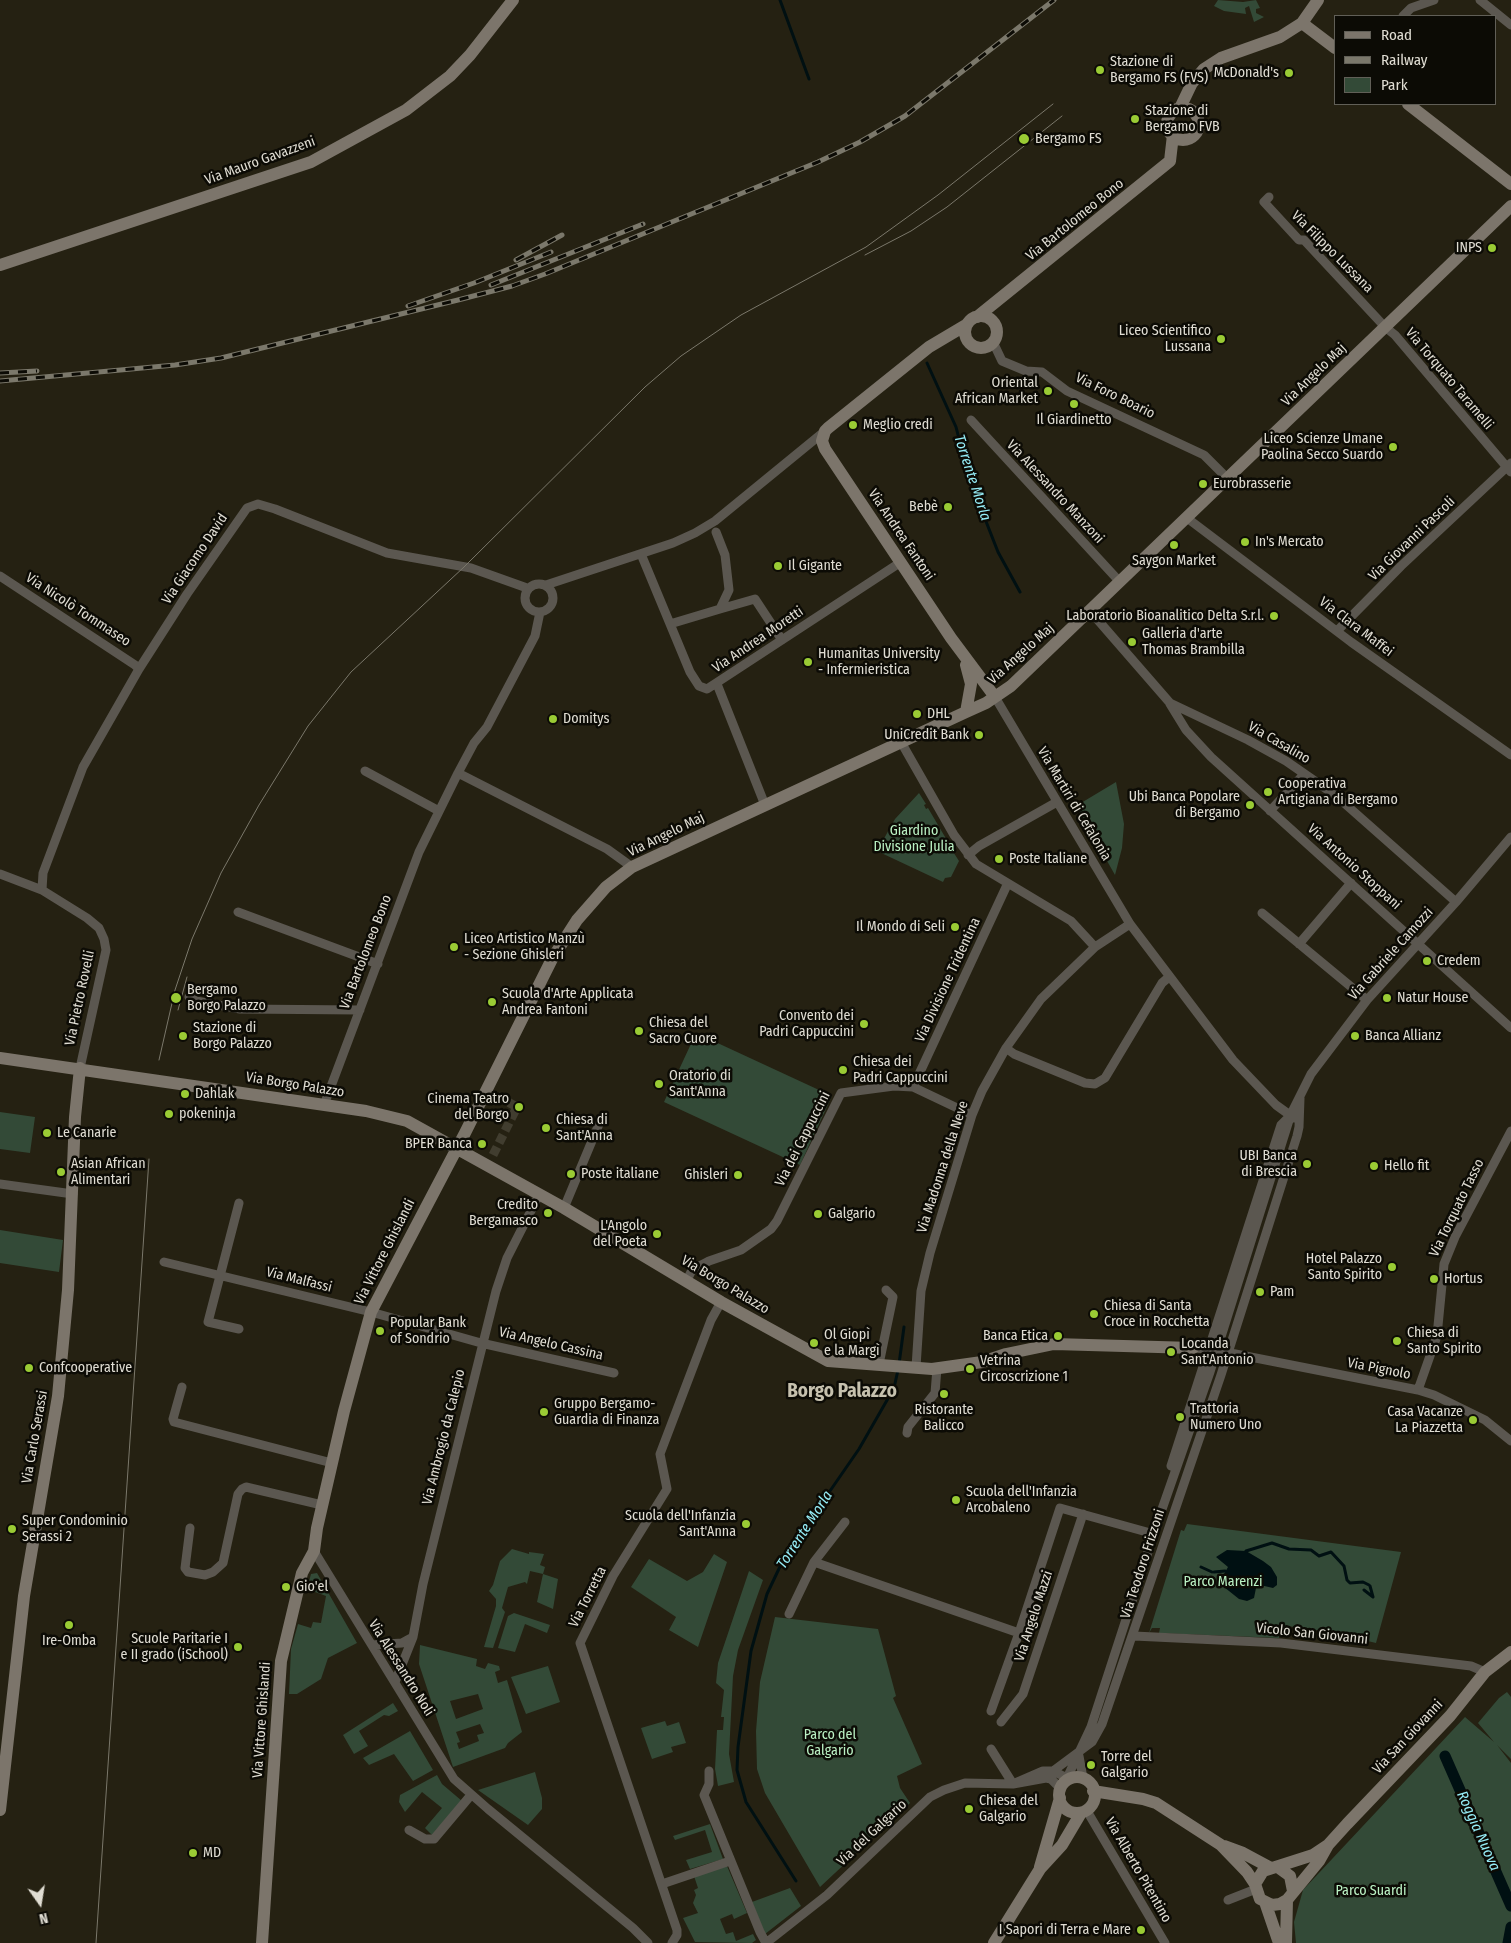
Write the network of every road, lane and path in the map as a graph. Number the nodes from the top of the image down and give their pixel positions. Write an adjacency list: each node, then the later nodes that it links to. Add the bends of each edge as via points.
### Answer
1 (513, 0): 15 (street, Via Mauro Gavazzeni, via 470,56 450,76 406,110 312,162)
2 (1318, 0): 6 (street)
3 (1434, 0): 5 (street, via 1411,8)
4 (1480, 0): 7 (street)
5 (1404, 15)
6 (1302, 23): 8 (street); 10 (street, via 1280,37 1213,63 1194,79)
7 (1511, 25)
8 (1334, 47)
9 (1409, 105): 12 (street)
10 (1180, 108): 11 (street, via 1168,121); 11 (street, via 1195,113 1199,128 1189,138)
11 (1173, 135): 16 (street, Via Bartolomeo Bono, via 1170,161)
12 (1511, 184)
13 (1269, 197): 18 (street, Via Filippo Lussana, via 1264,202)
14 (1511, 206): 18 (street, Via Angelo Maj)
15 (0, 265)
16 (977, 316): 17 (street); 19 (street, Via Foro Boario, via 994,323 997,332)
17 (966, 325): 19 (street, via 966,338 973,346 984,348); 21 (street, via 928,347)
18 (1385, 327): 24 (street, Via Torquato Taramelli); 25 (street, Via Angelo Maj)
19 (993, 342): 25 (street, Via Foro Boario, via 1002,361 1026,371 1042,372 1067,391 1204,455)
20 (971, 420): 31 (street, Via Alessandro Manzoni)
21 (825, 431): 22 (street); 23 (street)
22 (824, 446): 23 (street); 29 (street, Via Andrea Fantoni)
23 (806, 447): 28 (street, via 715,521 673,543)
24 (1510, 468): 38 (street, Via Giovanni Pascoli, via 1421,547)
25 (1228, 479): 26 (street, Via Angelo Maj)
26 (1187, 518): 31 (street, Via Angelo Maj); 38 (street, Via Clara Maffei)
27 (716, 532): 34 (street, via 725,555 728,590)
28 (641, 554): 33 (street, via 567,577); 37 (street, Via Andrea Moretti)
29 (901, 562): 39 (street, Via Andrea Moretti); 40 (street, Via Andrea Fantoni)
30 (0, 576): 41 (street, Via Nicolò Tommaseo)
31 (1119, 581): 36 (street, Via Angelo Maj)
32 (527, 588): 33 (street, via 538,583); 35 (street, Via Bartolomeo Bono, via 525,602); 41 (street, Via Giacomo David, via 471,568 387,553 258,504 247,508)
33 (548, 588): 35 (street, Via Bartolomeo Bono, via 553,598 550,606)
34 (720, 609): 37 (street); 39 (street, via 755,599)
35 (536, 611): 49 (street, Via Bartolomeo Bono, via 535,636 487,727)
36 (1090, 611): 43 (street, Via Angelo Maj, via 1011,686); 44 (street, Via Casalino)
37 (670, 624): 42 (street, Via Andrea Moretti, via 699,686 707,688)
38 (1337, 631): 47 (street, Via Clara Maffei)
39 (782, 640): 42 (street, Via Andrea Moretti)
40 (962, 653): 43 (street, Via Andrea Fantoni); 45 (street, Via Andrea Fantoni, via 971,684)
41 (139, 669): 61 (street, Via Giacomo David, via 83,767 43,873)
42 (717, 684): 52 (street)
43 (994, 697): 45 (street, Via Angelo Maj); 51 (street, Via Martiri di Cefalonia)
44 (1170, 704): 50 (street, Via Casalino, via 1248,740); 53 (street, Via Antonio Stoppani, via 1186,730)
45 (966, 712): 46 (street, Via Angelo Maj)
46 (901, 742): 52 (street, Via Angelo Maj); 56 (street)
47 (1511, 755)
48 (365, 771): 54 (street)
49 (458, 773): 54 (street, Via Bartolomeo Bono); 57 (street, via 607,849)
50 (1304, 774): 53 (street); 62 (street, Via Casalino, via 1334,794)
51 (1057, 802): 56 (street); 65 (street, Via Martiri di Cefalonia)
52 (766, 805): 57 (street, Via Angelo Maj)
53 (1270, 811): 59 (street, Via Antonio Stoppani)
54 (439, 812): 69 (street, Via Bartolomeo Bono, via 419,852)
55 (1511, 837): 62 (street, Via Gabriele Camozzi)
56 (968, 855): 60 (street)
57 (632, 867): 86 (street, Via Angelo Maj, via 586,908 557,951)
58 (1, 875): 61 (street, Via Pietro Rovelli)
59 (1351, 883): 66 (street, Via Antonio Stoppani); 67 (street)
60 (1007, 885): 68 (street, via 1074,925); 78 (street, Via Divisione Tridentina)
61 (42, 890): 77 (street, Via Pietro Rovelli, via 87,918 98,928 105,944)
62 (1456, 902): 66 (street, Via Gabriele Camozzi)
63 (238, 912): 69 (street)
64 (1262, 913): 67 (street)
65 (1130, 924): 68 (street, Via Madonna della Neve); 70 (street)
66 (1417, 943): 72 (street, Via Gabriele Camozzi); 74 (street, Via Antonio Stoppani)
67 (1299, 944): 72 (street)
68 (1096, 947): 75 (street, Via Madonna della Neve, via 1041,999)
69 (378, 964): 73 (street, Via Bartolomeo Bono)
70 (1170, 977): 75 (street, via 1162,983 1105,1078 1095,1084 1085,1083); 81 (street, via 1233,1060 1276,1105)
71 (189, 997): 73 (street, via 240,1009)
72 (1367, 1000): 79 (street, Via Gabriele Camozzi, via 1323,1056)
73 (360, 1010): 80 (street, Via Bartolomeo Bono)
74 (1511, 1028)
75 (1006, 1048): 82 (street, Via Madonna della Neve)
76 (0, 1058): 77 (street, Via Borgo Palazzo)
77 (80, 1068): 80 (street, Via Borgo Palazzo); 90 (street, Via Carlo Serassi)
78 (913, 1087): 82 (street, Via dei Cappuccini); 96 (street, Via dei Cappuccini, via 894,1086 841,1093 771,1229 741,1250 692,1270)
79 (1300, 1096): 81 (street, Via Gabriele Camozzi); 84 (street, Via Gabriele Camozzi)
80 (324, 1105): 86 (street, Via Borgo Palazzo, via 407,1121)
81 (1291, 1114): 84 (street); 87 (street, Via Gabriele Camozzi); 101 (street, Via Gabriele Camozzi, via 1281,1125)
82 (972, 1115): 107 (street, Via Madonna della Neve, via 921,1291)
83 (599, 1124): 93 (street)
84 (1300, 1127): 88 (street, Via Gabriele Camozzi)
85 (1511, 1131): 111 (street, Via Torquato Tasso, via 1444,1264 1437,1336)
86 (457, 1148): 91 (street, Via Borgo Palazzo); 99 (street, Via Vittore Ghislandi)
87 (1280, 1153): 88 (street); 101 (street, Via Gabriele Camozzi)
88 (1294, 1157): 105 (street, Via Gabriele Camozzi)
89 (0, 1184): 90 (street)
90 (73, 1194): 132 (street, Via Carlo Serassi, via 58,1396 24,1596)
91 (539, 1194): 93 (street, Via Borgo Palazzo); 102 (street, Via Ambrogio da Calepio, via 496,1291)
92 (239, 1203): 95 (street)
93 (564, 1208): 96 (street, Via Borgo Palazzo)
94 (164, 1262): 95 (street, Via Malfassi)
95 (221, 1275): 99 (street, Via Malfassi); 100 (street, via 208,1322)
96 (687, 1280): 98 (street, Via Borgo Palazzo)
97 (886, 1290): 106 (street, via 892,1297)
98 (721, 1302): 106 (street, Via Borgo Palazzo, via 828,1361); 151 (street, Via Torretta, via 711,1320 660,1454 666,1490 613,1576 580,1643)
99 (371, 1312): 102 (street, Via Malfassi); 114 (street, Via Vittore Ghislandi)
100 (239, 1329)
101 (1217, 1338): 104 (street, Via Teodoro Frizzoni)
102 (482, 1343): 109 (street, Via Angelo Cassina); 125 (street, Via Ambrogio da Calepio)
103 (1193, 1348): 104 (street, Via Pignolo); 108 (street, Via Borgo Palazzo, via 1054,1344 982,1362)
104 (1213, 1350): 105 (street, Via Pignolo); 119 (street, Via Teodoro Frizzoni)
105 (1229, 1353): 111 (street, Via Pignolo); 124 (street, Via Teodoro Frizzoni)
106 (882, 1364): 107 (street, Via Borgo Palazzo)
107 (914, 1367): 108 (street, Via Borgo Palazzo)
108 (937, 1368): 112 (street, via 935,1393 908,1427)
109 (614, 1373)
110 (182, 1387): 114 (street, via 174,1422)
111 (1418, 1390): 113 (street, Via Pignolo, via 1485,1420)
112 (907, 1433)
113 (1511, 1441)
114 (332, 1463): 115 (street, Via Vittore Ghislandi)
115 (322, 1506): 118 (street, via 246,1487 242,1489 238,1494 223,1562 205,1575 188,1572 185,1568); 120 (street, Via Vittore Ghislandi)
116 (1083, 1514): 119 (street, Via Angelo Mazzi); 123 (street, Via Angelo Mazzi, via 1060,1508); 131 (street, Via Angelo Mazzi, via 1023,1694)
117 (845, 1522): 121 (street)
118 (190, 1528)
119 (1151, 1533): 134 (street, Via Teodoro Frizzoni, via 1091,1727)
120 (314, 1551): 126 (street, Via Alessandro Noli); 156 (street, Via Vittore Ghislandi, via 302,1573 281,1661)
121 (814, 1562): 122 (street); 123 (street, Via Angelo Mazzi)
122 (789, 1614)
123 (1019, 1633): 130 (street, Via Angelo Mazzi)
124 (1134, 1636): 128 (street, Vicolo San Giovanni, via 1282,1643 1471,1666); 134 (street, Via Teodoro Frizzoni, via 1099,1733)
125 (413, 1637): 126 (street, via 402,1643); 129 (street, Via Ambrogio da Calepio)
126 (372, 1646): 129 (street, Via Alessandro Noli)
127 (1511, 1652): 128 (street, Via San Giovanni)
128 (1485, 1672): 146 (street, Via San Giovanni, via 1450,1716)
129 (395, 1682): 141 (street, Via Alessandro Noli, via 449,1771)
130 (992, 1711)
131 (1001, 1722)
132 (3, 1749): 143 (street, Via Carlo Serassi)
133 (991, 1749): 138 (street)
134 (1079, 1753): 135 (street, Via del Galgario); 137 (street); 139 (street, Via Teodoro Frizzoni)
135 (1053, 1770): 138 (street, Via del Galgario, via 1035,1773); 139 (street)
136 (710, 1771): 148 (street, Via del Galgario, via 704,1795)
137 (1083, 1778): 139 (street, via 1078,1776); 140 (street)
138 (1013, 1784): 139 (street, Via del Galgario, via 1046,1778); 159 (street, Via del Galgario, via 957,1784 930,1797 827,1895)
139 (1063, 1788): 144 (street, via 1065,1808 1074,1813); 150 (street)
140 (1093, 1791): 142 (street); 144 (street)
141 (471, 1795): 145 (street, via 434,1839 425,1839); 157 (street, Via Alessandro Noli)
142 (1132, 1798): 144 (street); 147 (street, via 1156,1804)
143 (0, 1810)
144 (1086, 1810): 150 (street, via 1062,1845); 161 (street, Via Alberto Pitentino)
145 (409, 1830)
146 (1328, 1845): 149 (street, Via San Giovanni, via 1313,1855); 153 (street, Via San Giovanni)
147 (1221, 1846): 149 (street); 152 (street, via 1248,1872)
148 (730, 1861): 151 (street); 159 (street, Via del Galgario)
149 (1275, 1868): 152 (street, Via San Giovanni, via 1261,1874); 153 (street, via 1290,1876)
150 (1040, 1869): 160 (street)
151 (662, 1884): 158 (street, Via Torretta, via 678,1935)
152 (1256, 1886): 154 (street); 155 (street, via 1260,1899)
153 (1290, 1896): 155 (street, via 1276,1905); 163 (street)
154 (1228, 1900)
155 (1265, 1902): 162 (street)
156 (262, 1943)
157 (648, 1943)
158 (672, 1943)
159 (766, 1943)
160 (994, 1943)
161 (1165, 1943)
162 (1279, 1943)
163 (1286, 1943)

